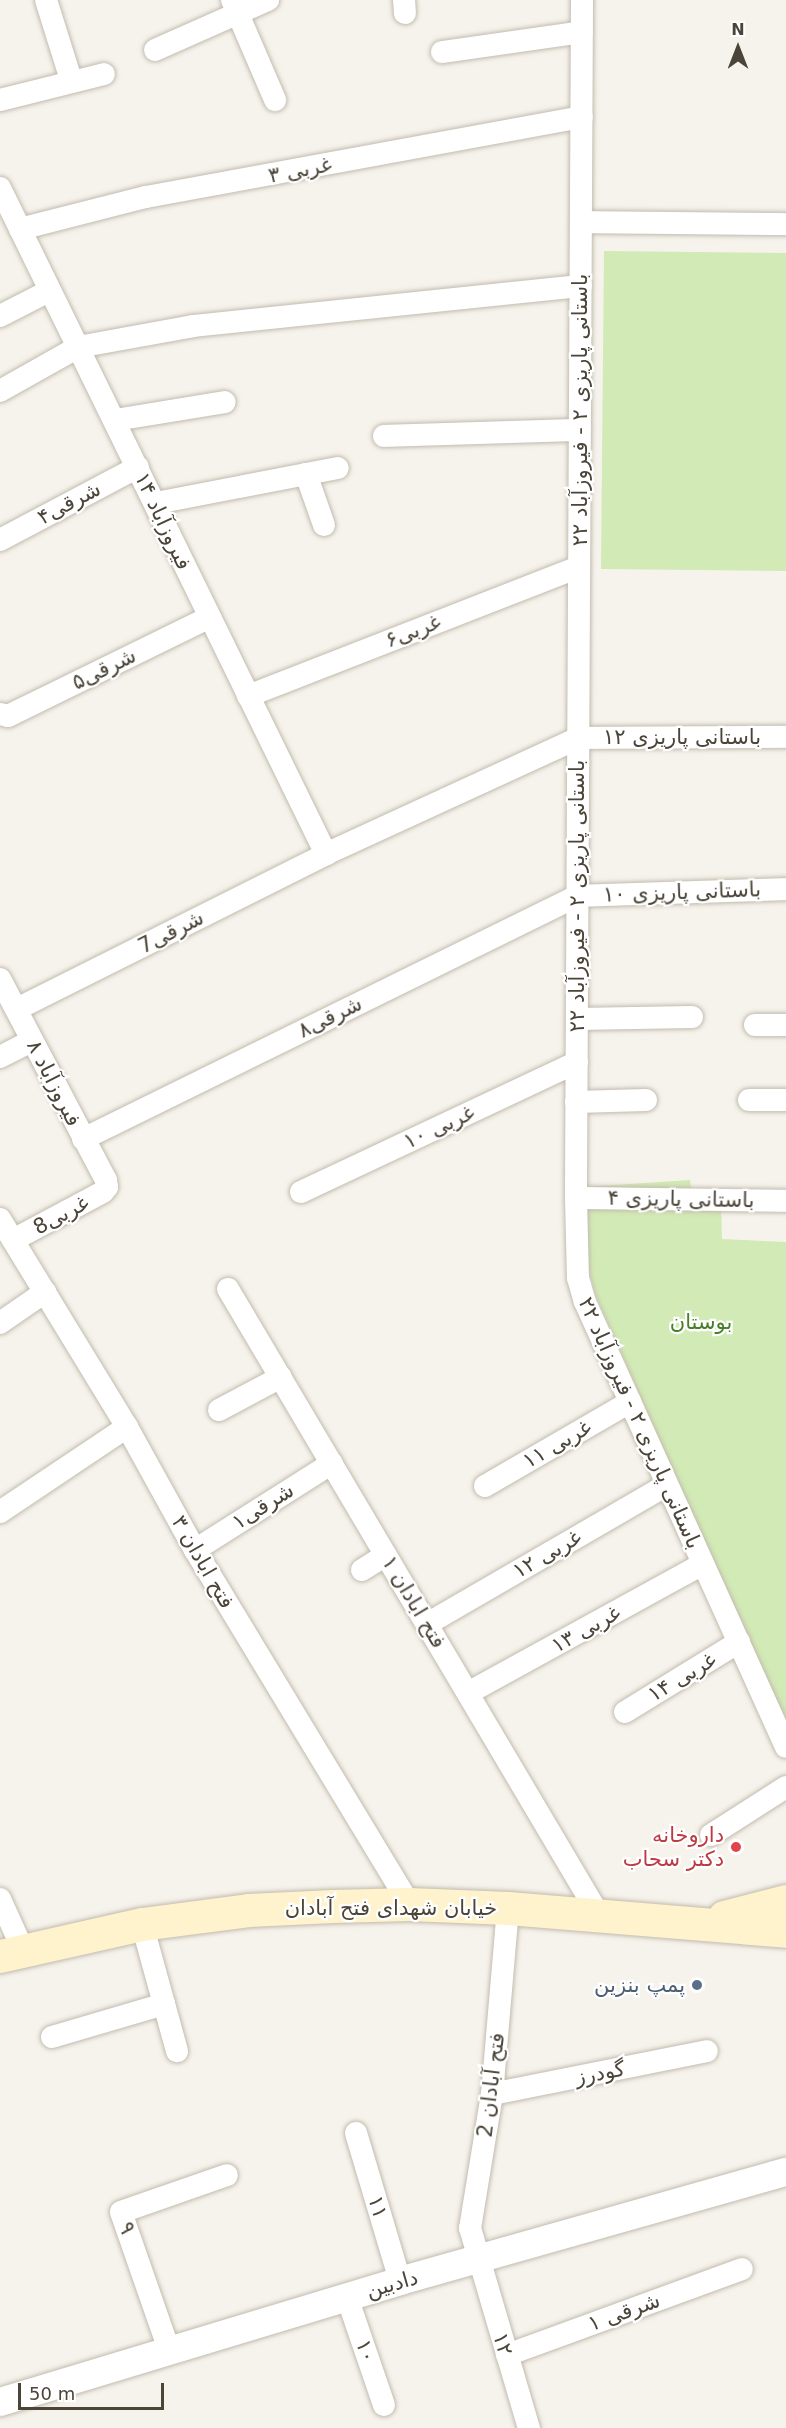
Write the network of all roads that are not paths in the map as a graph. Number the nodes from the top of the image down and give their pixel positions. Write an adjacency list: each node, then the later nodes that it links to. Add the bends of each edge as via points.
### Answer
1 (46, 0): 9 (street)
2 (268, 0): 4 (street)
3 (582, 0): 5 (street, باستانی پاریزی ۲ - فیروزآباد ۲۲)
4 (234, 7): 6 (street); 11 (street)
5 (582, 32): 7 (street); 12 (street, باستانی پاریزی ۲ - فیروزآباد ۲۲)
6 (155, 50)
7 (442, 52)
8 (104, 74): 9 (street)
9 (71, 80): 10 (street)
10 (0, 100)
11 (275, 100)
12 (582, 117): 14 (street, باستانی پاریزی ۲ - فیروزآباد ۲۲); 16 (street, غربی ۳, via 146,197)
13 (0, 189): 16 (street, فیروزآباد ۱۴)
14 (581, 222): 15 (street); 17 (street, باستانی پاریزی ۲ - فیروزآباد ۲۲)
15 (786, 224)
16 (20, 229): 18 (street, فیروزآباد ۱۴)
17 (581, 286): 20 (street, via 193,326); 24 (street, باستانی پاریزی ۲ - فیروزآباد ۲۲)
18 (49, 291): 19 (street); 20 (street, فیروزآباد ۱۴)
19 (0, 316)
20 (78, 347): 21 (street); 23 (street, فیروزآباد ۱۴)
21 (0, 391)
22 (225, 402): 23 (street)
23 (115, 420): 26 (street, فیروزآباد ۱۴)
24 (580, 430): 25 (street); 32 (street, باستانی پاریزی ۲ - فیروزآباد ۲۲)
25 (384, 436)
26 (138, 467): 29 (street, فیروزآباد ۱۴); 31 (street, شرقی۴)
27 (338, 468): 28 (street)
28 (306, 474): 29 (street); 30 (street)
29 (156, 503): 33 (street, فیروزآباد ۱۴)
30 (324, 525)
31 (0, 540)
32 (579, 567): 34 (street, غربی۶); 37 (street, باستانی پاریزی ۲ - فیروزآباد ۲۲)
33 (208, 618): 34 (street, فیروزآباد ۱۴); 35 (street, شرقی۵, via 8,716)
34 (248, 696): 38 (street, فیروزآباد ۱۴)
35 (0, 714)
36 (786, 737): 37 (street, باستانی پاریزی ۱۲)
37 (578, 738): 38 (street, شرقی7); 40 (street, باستانی پاریزی ۲ - فیروزآباد ۲۲)
38 (326, 854): 42 (street, شرقی7)
39 (786, 889): 40 (street, باستانی پاریزی ۱۰)
40 (577, 896): 44 (street, باستانی پاریزی ۲ - فیروزآباد ۲۲); 54 (street, شرقی۸)
41 (0, 979): 42 (street, فیروزآباد ۸)
42 (16, 1009): 47 (street, فیروزآباد ۸)
43 (692, 1017): 44 (street)
44 (577, 1019): 49 (street, باستانی پاریزی ۲ - فیروزآباد ۲۲)
45 (755, 1025): 46 (street)
46 (786, 1025)
47 (32, 1041): 48 (street); 54 (street, فیروزآباد ۸)
48 (0, 1057)
49 (577, 1062): 53 (street, باستانی پاریزی ۲ - فیروزآباد ۲۲); 56 (street, غربی ۱۰)
50 (646, 1100): 53 (street)
51 (749, 1100): 52 (street)
52 (786, 1100)
53 (576, 1102): 57 (street, باستانی پاریزی ۲ - فیروزآباد ۲۲)
54 (83, 1139): 55 (street, فیروزآباد ۸)
55 (107, 1187): 60 (street, غربی8)
56 (301, 1192)
57 (576, 1198): 58 (street, باستانی پاریزی ۴); 65 (street, باستانی پاریزی ۲ - فیروزآباد ۲۲, via 578,1278)
58 (786, 1201)
59 (0, 1219): 60 (street, فتح ابادان ۳)
60 (14, 1240): 62 (street, فتح ابادان ۳)
61 (228, 1289): 64 (street, فتح ابادان ۱)
62 (45, 1292): 63 (street); 67 (street, فتح ابادان ۳)
63 (0, 1323)
64 (280, 1377): 66 (street); 68 (street, فتح ابادان ۱)
65 (630, 1402): 69 (street, باستانی پاریزی ۲ - فیروزآباد ۲۲); 70 (street, غربی ۱۱)
66 (219, 1410)
67 (127, 1427): 71 (street); 72 (street, فتح ابادان ۳)
68 (332, 1463): 72 (street, شرقی۱); 73 (street, فتح ابادان ۱)
69 (667, 1485): 74 (street, باستانی پاریزی ۲ - فیروزآباد ۲۲); 76 (street, غربی ۱۲)
70 (485, 1486)
71 (0, 1512)
72 (195, 1550): 85 (street, فتح ابادان ۳)
73 (386, 1555): 75 (street); 76 (street, فتح ابادان ۱)
74 (703, 1564): 77 (street, باستانی پاریزی ۲ - فیروزآباد ۲۲); 78 (street, غربی ۱۳)
75 (362, 1570)
76 (427, 1624): 78 (street, فتح ابادان ۱)
77 (739, 1642): 79 (street, غربی ۱۴); 80 (street, باستانی پاریزی ۲ - فیروزآباد ۲۲)
78 (468, 1693): 87 (street, فتح ابادان ۱)
79 (625, 1712)
80 (786, 1747)
81 (786, 1787): 82 (street)
82 (711, 1835)
83 (0, 1899): 91 (street)
84 (786, 1901): 88 (main road)
85 (409, 1904): 86 (main road, خیابان شهدای فتح آبادان); 89 (main road, خیابان شهدای فتح آبادان, via 249,1910)
86 (508, 1908): 87 (main road, خیابان شهدای فتح آبادان); 96 (street, فتح آبادان 2)
87 (599, 1915): 88 (main road, خیابان شهدای فتح آبادان)
88 (699, 1923): 90 (main road, خیابان شهدای فتح آبادان)
89 (142, 1924): 91 (main road, خیابان شهدای فتح آبادان); 92 (street)
90 (786, 1931)
91 (11, 1953)
92 (164, 2004): 93 (street); 94 (street)
93 (52, 2037)
94 (177, 2051)
95 (707, 2051): 96 (street, گودرز)
96 (492, 2094): 100 (street, فتح آبادان 2, via 470,2228)
97 (356, 2133): 102 (street, ۱۱)
98 (786, 2172): 100 (street, دادبین)
99 (227, 2175): 104 (street, ۹, via 122,2212)
100 (478, 2259): 102 (street, دادبین); 105 (street, ۱۲)
101 (742, 2269): 105 (street, ۱ شرقی)
102 (400, 2281): 103 (street, دادبین)
103 (347, 2297): 104 (street, دادبین); 107 (street, ۱۰)
104 (169, 2350): 106 (street, دادبین)
105 (507, 2355): 108 (street, ۱۲)
106 (0, 2402)
107 (384, 2405)
108 (529, 2428)

